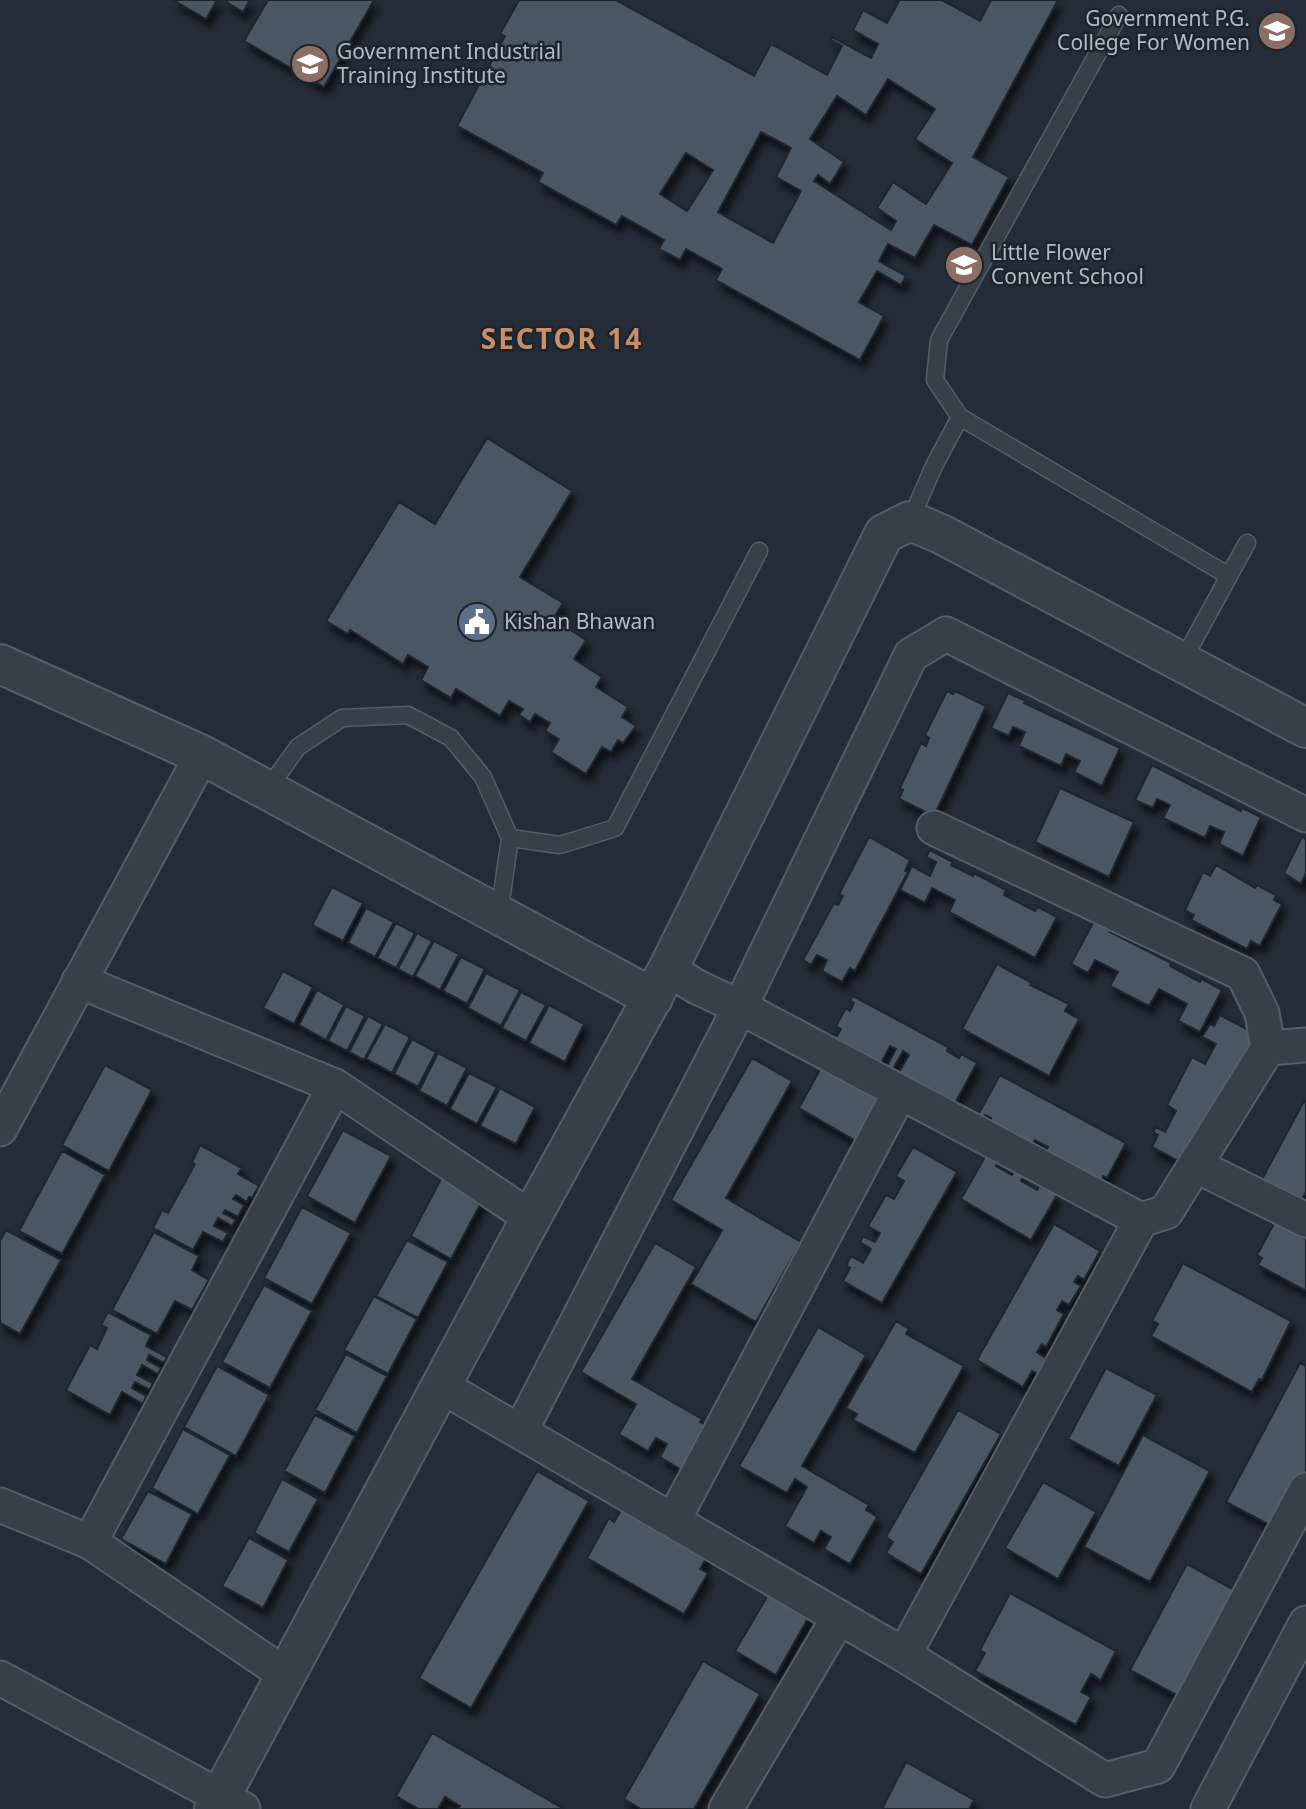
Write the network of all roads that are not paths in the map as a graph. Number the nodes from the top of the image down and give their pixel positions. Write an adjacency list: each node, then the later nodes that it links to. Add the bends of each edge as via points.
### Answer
1 (1119, 15): 2 (lane, via 939,340 935,380)
2 (960, 417): 3 (lane); 6 (lane)
3 (910, 521): 7 (street); 17 (street, via 884,534)
4 (1247, 543): 6 (lane)
5 (759, 551): 14 (lane, via 615,828 560,845)
6 (1229, 576): 7 (lane)
7 (1182, 662): 9 (street)
8 (0, 664): 10 (street)
9 (1306, 729)
10 (202, 755): 11 (street); 16 (street)
11 (267, 790): 14 (lane, via 298,747 342,718 408,715 451,738 483,776); 15 (street)
12 (1306, 815): 18 (street, via 946,634 911,655)
13 (934, 828): 20 (street, via 1243,974 1262,1013)
14 (510, 838): 15 (lane)
15 (499, 915): 17 (street)
16 (79, 981): 21 (street); 23 (street)
17 (660, 984): 18 (street, via 697,987); 25 (street)
18 (740, 1007): 22 (street); 29 (street)
19 (1306, 1045): 20 (street)
20 (1268, 1048): 24 (street)
21 (335, 1086): 25 (street); 33 (street)
22 (900, 1092): 26 (street); 32 (street)
23 (0, 1129)
24 (1195, 1165): 26 (street, via 1166,1212); 27 (street)
25 (531, 1218): 28 (street)
26 (1141, 1220): 36 (street)
27 (1306, 1220)
28 (441, 1386): 29 (street); 37 (street)
29 (520, 1432): 32 (street)
30 (1306, 1490): 36 (street, via 1158,1766 1105,1780)
31 (0, 1505): 33 (street)
32 (673, 1521): 34 (street)
33 (90, 1542): 37 (street)
34 (839, 1617): 36 (street); 40 (street)
35 (1306, 1623): 41 (street)
36 (904, 1655)
37 (286, 1675): 39 (street)
38 (0, 1678): 39 (street)
39 (226, 1805)
40 (726, 1809)
41 (1209, 1809)

